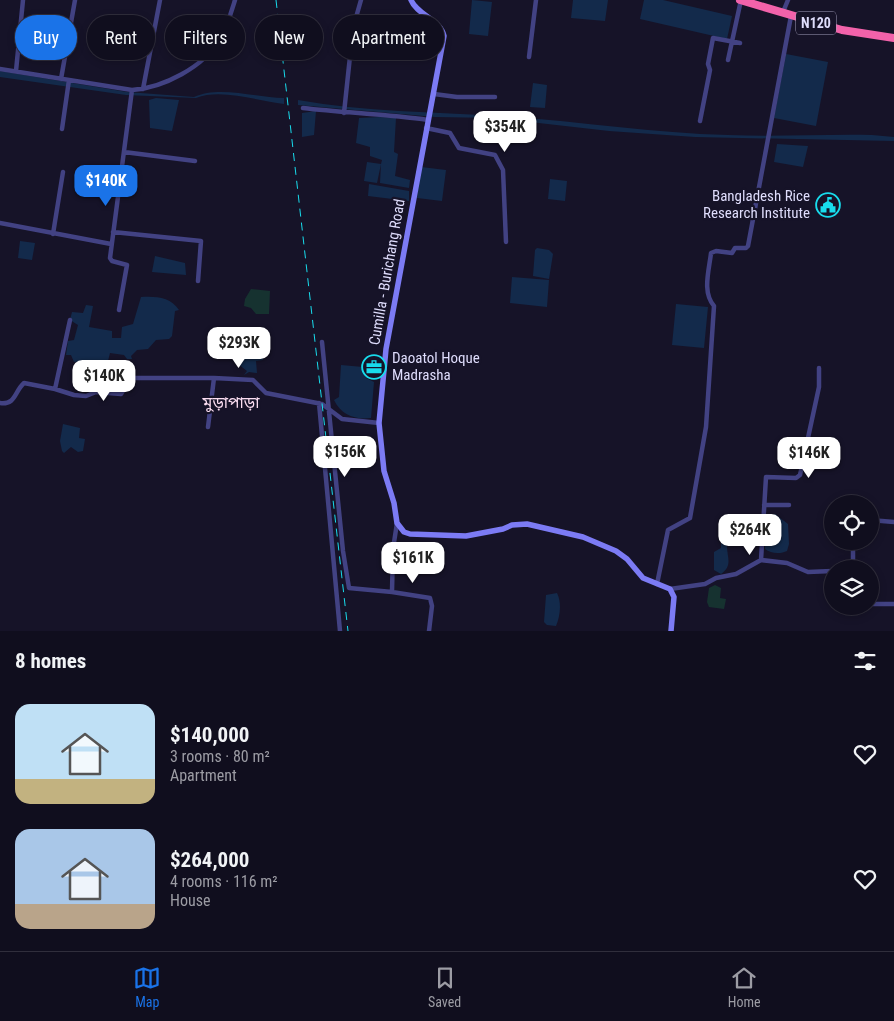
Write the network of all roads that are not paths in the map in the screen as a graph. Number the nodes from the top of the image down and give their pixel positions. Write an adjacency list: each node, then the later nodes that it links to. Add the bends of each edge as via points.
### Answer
1 (23, 0): 18 (street)
2 (75, 0): 19 (street)
3 (160, 0): 21 (street)
4 (235, 0): 21 (street, via 214,47 177,77)
5 (361, 0): 26 (street, via 350,48)
6 (411, 0): 23 (main road, Cumilla - Burichang Road, via 444,34)
7 (536, 0): 15 (street)
8 (740, 0): 10 (highway, N120); 13 (street)
9 (788, 0): 10 (street)
10 (783, 12): 11 (highway, N120)
11 (791, 16): 12 (highway, N120, via 842,30); 58 (street, via 748,246 734,248 732,253 711,253 707,288 714,306 700,469 690,518 668,530)
12 (894, 38)
13 (732, 41): 14 (street); 16 (street); 28 (street, via 713,38)
14 (740, 44)
15 (529, 57)
16 (728, 60)
17 (0, 69): 18 (street)
18 (16, 72): 19 (street)
19 (61, 79): 20 (street)
20 (69, 80): 22 (street); 30 (street)
21 (143, 89): 22 (street)
22 (132, 90): 31 (street)
23 (434, 94): 24 (street, via 457,98); 27 (main road, Cumilla - Burichang Road)
24 (495, 97)
25 (303, 108): 26 (street)
26 (344, 112): 27 (street)
27 (428, 120): 29 (main road, Cumilla - Burichang Road)
28 (700, 121)
29 (426, 128): 37 (street, via 450,133 459,148 495,155 503,170); 49 (main road, Cumilla - Burichang Road, via 386,349)
30 (62, 129)
31 (124, 152): 32 (street); 35 (street)
32 (195, 161)
33 (63, 172): 36 (street)
34 (0, 223): 36 (street)
35 (113, 232): 38 (street); 39 (street, via 201,241)
36 (53, 234): 38 (street)
37 (506, 242)
38 (111, 244): 40 (street, via 110,259 127,265)
39 (198, 281)
40 (119, 310)
41 (70, 320): 45 (street)
42 (322, 342): 48 (street)
43 (819, 368): 51 (street, via 819,387 800,475 796,478 766,477)
44 (214, 378): 45 (street, via 131,378 123,392 118,394 96,392 86,396); 47 (street, via 253,380 266,393); 50 (street)
45 (55, 389): 46 (street, via 24,383 13,401)
46 (0, 403)
47 (319, 403): 48 (street); 63 (street)
48 (328, 407): 49 (street, via 342,419); 60 (street, via 349,588)
49 (379, 422): 55 (main road, Cumilla - Burichang Road, via 384,471)
50 (208, 427)
51 (764, 504): 52 (street); 56 (street)
52 (789, 505)
53 (879, 521): 54 (street)
54 (894, 522)
55 (397, 523): 58 (main road, via 410,534 466,536 527,524 583,537 616,552 627,559 643,578); 60 (street, via 392,549)
56 (761, 560): 57 (street, via 787,563 808,572); 59 (street, via 736,574 705,584)
57 (824, 571)
58 (658, 584): 59 (main road)
59 (670, 589): 65 (main road, via 674,597)
60 (392, 592): 64 (street, via 430,598)
61 (879, 604): 62 (street)
62 (894, 604)
63 (340, 631)
64 (429, 631)
65 (671, 631)

